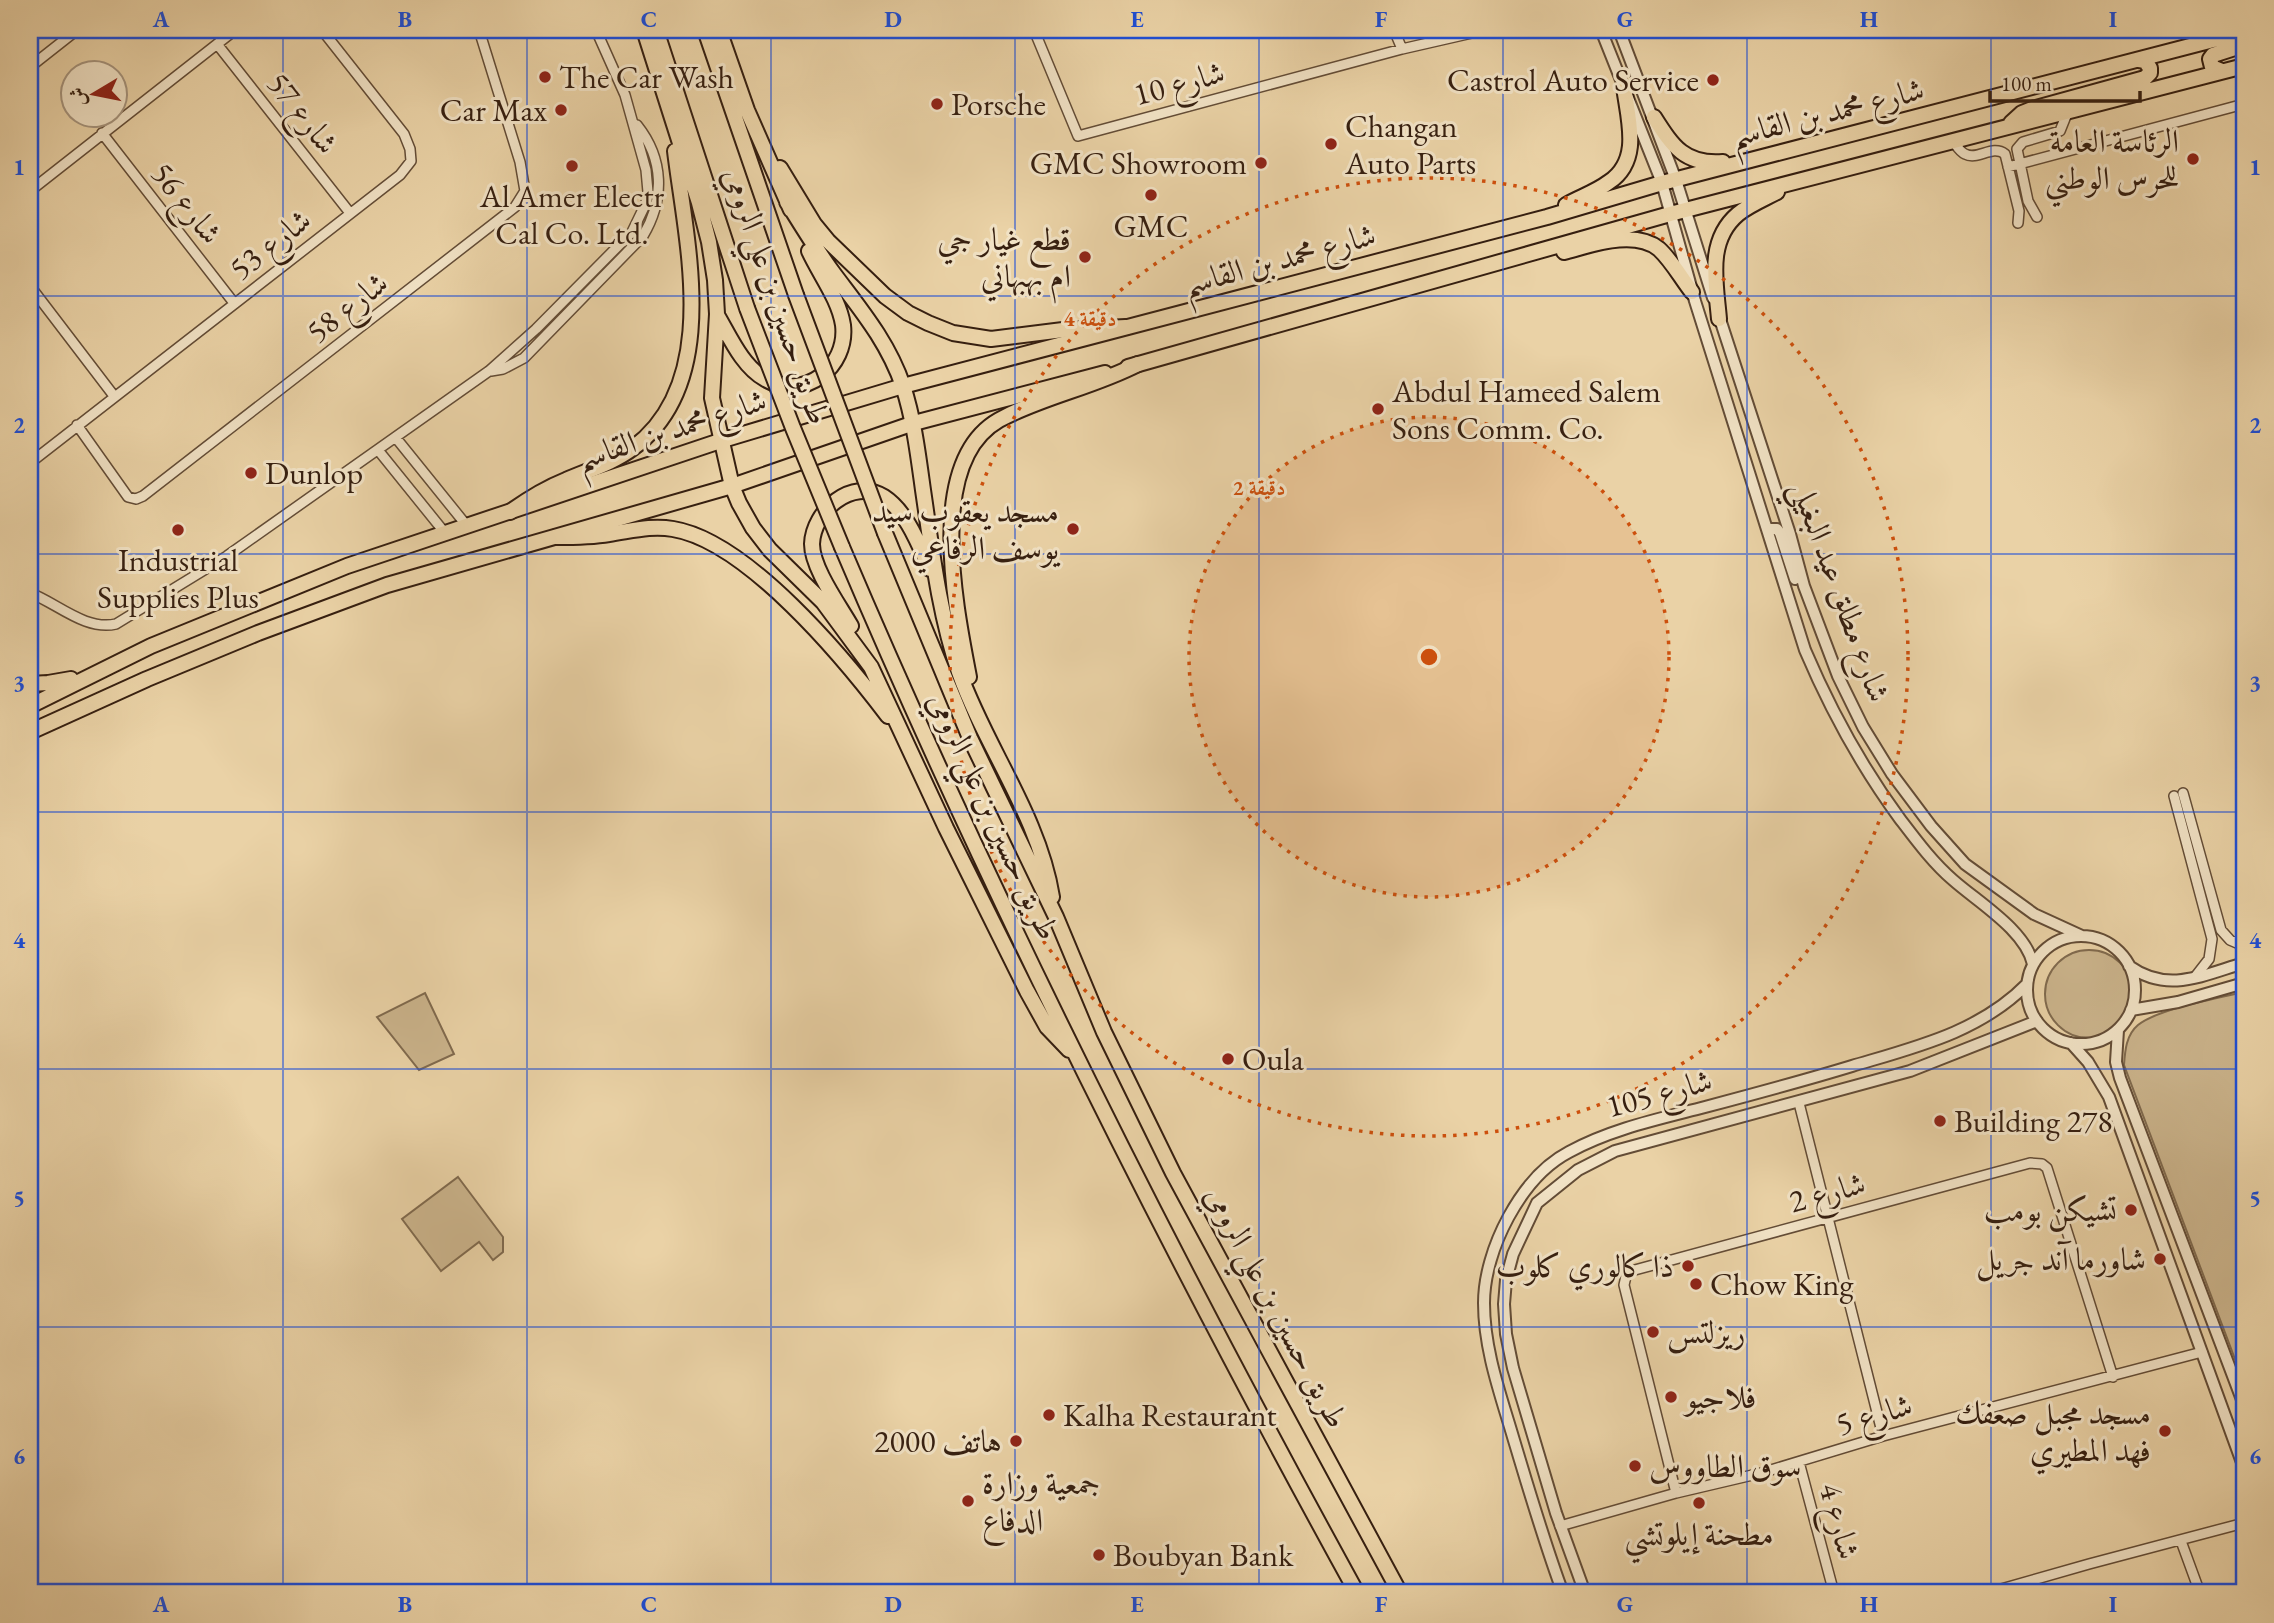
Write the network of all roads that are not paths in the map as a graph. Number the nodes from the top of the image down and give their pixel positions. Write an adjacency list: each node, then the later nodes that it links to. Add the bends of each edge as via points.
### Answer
1 (77, 30): 21 (street)
2 (235, 30): 16 (street)
3 (322, 30): 40 (street, شارع 53, via 411,149 411,160 400,175)
4 (479, 30): 56 (street, شارع 58, via 520,162 525,191 515,207 143,496 128,497)
5 (596, 30): 57 (street, via 625,95 648,181 638,222 536,330 489,371)
6 (644, 30): 29 (main road)
7 (656, 30): 92 (main road, طريق حسين بن علي الرومي, bridge, via 747,308 797,440 893,668)
8 (705, 30): 79 (main road, طريق حسين بن علي الرومي, bridge, via 796,295 885,533 970,738)
9 (719, 30): 25 (main road)
10 (1034, 30): 18 (street, شارع 10, via 1078,135)
11 (1394, 30): 18 (street)
12 (1485, 30): 18 (street, شارع 10)
13 (1601, 30): 23 (street)
14 (1619, 30): 27 (street)
15 (2244, 32): 19 (main road, شارع محمد بن القاسم)
16 (217, 44): 30 (street); 40 (street, شارع 57)
17 (2244, 44): 22 (main road, via 2213,55 2212,67)
18 (1402, 49)
19 (2139, 60): 28 (main road, via 2150,68 2146,78 2032,109); 32 (main road, شارع محمد بن القاسم)
20 (2244, 66): 22 (main road, شارع محمد بن القاسم)
21 (30, 67)
22 (2222, 71): 26 (main road, شارع محمد بن القاسم)
23 (1624, 87): 35 (street); 42 (main road, via 1631,146 1622,170 1608,184)
24 (2244, 104): 33 (street)
25 (747, 110): 38 (main road); 51 (main road, via 814,224 872,284 908,313 974,338)
26 (2068, 111): 28 (main road, شارع محمد بن القاسم); 33 (street, via 2060,131 2020,144)
27 (1654, 117): 32 (main road, via 1677,150 1688,157 1702,162); 35 (street)
28 (2008, 127): 31 (main road, شارع محمد بن القاسم)
29 (674, 128): 49 (main road, via 709,242); 62 (main road, via 691,277 688,344 677,391 660,422 632,449 553,485)
30 (102, 133): 37 (street); 48 (street, شارع 56)
31 (1953, 141): 34 (street, via 1969,155 2001,151); 36 (main road, شارع محمد بن القاسم)
32 (1749, 161): 35 (main road, شارع محمد بن القاسم)
33 (2020, 164): 34 (street); 43 (street, via 2030,207)
34 (2008, 167): 44 (street)
35 (1669, 181): 39 (street, شارع مطلق عيد البغيلي); 41 (street, شارع مطلق عيد البغيلي); 42 (main road, شارع محمد بن القاسم)
36 (1792, 182): 39 (main road, شارع محمد بن القاسم); 50 (main road, via 1740,212 1725,229 1715,264)
37 (30, 191)
38 (787, 202): 49 (main road, via 836,304 844,339 839,356 815,381 781,385 764,379 751,367); 53 (main road, via 872,322)
39 (1686, 210): 41 (main road, شارع محمد بن القاسم); 50 (street, شارع مطلق عيد البغيلي)
40 (350, 213): 48 (street, شارع 53)
41 (1670, 214): 45 (main road, شارع محمد بن القاسم); 47 (street, شارع مطلق عيد البغيلي)
42 (1547, 217): 51 (main road, شارع محمد بن القاسم)
43 (2037, 217)
44 (2018, 223)
45 (1415, 285): 47 (main road, via 1631,240 1658,248); 52 (main road, شارع محمد بن القاسم)
46 (30, 286): 54 (street)
47 (1692, 292): 64 (street, شارع مطلق عيد البغيلي)
48 (234, 303): 54 (street, شارع 53)
49 (717, 314): 58 (main road, via 712,398)
50 (1719, 318): 69 (street, شارع مطلق عيد البغيلي)
51 (1126, 327): 53 (main road, شارع محمد بن القاسم)
52 (1138, 364): 55 (main road, شارع محمد بن القاسم); 74 (main road, via 1110,379 1005,417 982,432 966,454 957,481 952,555)
53 (903, 386): 55 (main road); 58 (main road, شارع محمد بن القاسم)
54 (114, 396): 56 (street, شارع 53)
55 (914, 423): 61 (main road, شارع محمد بن القاسم); 67 (main road)
56 (77, 425): 60 (street, شارع 53)
57 (396, 438): 59 (street); 63 (street)
58 (723, 440): 61 (main road); 62 (main road, شارع محمد بن القاسم)
59 (378, 450): 65 (street); 68 (street, via 227,556 116,624 88,623)
60 (30, 463)
61 (732, 486): 66 (main road, شارع محمد بن القاسم); 70 (main road, via 753,528 822,602)
62 (510, 512): 63 (main road, شارع محمد بن القاسم)
63 (467, 526): 65 (main road, شارع محمد بن القاسم)
64 (1767, 530): 69 (street, via 1780,533 1804,605); 83 (street, شارع مطلق عيد البغيلي, via 1805,650 1845,735 1876,787 1951,878 2021,939)
65 (445, 533): 71 (main road, شارع محمد بن القاسم, via 347,566)
66 (556, 537): 75 (main road, شارع محمد بن القاسم, via 387,585); 78 (main road, via 659,527 710,543 794,608)
67 (936, 583): 70 (main road, via 912,532 897,508 882,496 862,492 842,496 826,508 815,526 812,546 817,566); 74 (main road, via 951,648)
68 (30, 593)
69 (1816, 617): 80 (street, شارع مطلق عيد البغيلي, via 1863,727 1931,826 1965,864 2000,891 2034,915)
70 (871, 667): 78 (main road)
71 (90, 675): 72 (main road); 73 (main road, شارع محمد بن القاسم)
72 (30, 684)
73 (30, 706)
74 (975, 709): 79 (main road, via 1037,842)
75 (46, 723): 76 (main road); 77 (main road, شارع محمد بن القاسم)
76 (30, 726)
77 (30, 732)
78 (904, 737): 92 (main road, via 1027,991 1047,1027)
79 (1056, 917): 110 (main road, طريق حسين بن علي الرومي, via 1104,1032 1174,1173)
80 (2082, 936): 83 (street, via 2053,943); 84 (street, via 2110,944)
81 (2244, 946): 85 (street, via 2221,930 2179,794 2211,939 2209,959)
82 (2244, 963): 85 (street)
83 (2033, 964): 86 (street)
84 (2129, 966): 85 (street, via 2163,981); 88 (street, via 2135,996)
85 (2195, 977)
86 (2027, 984): 89 (street); 94 (street, شارع 105, via 1990,1015 1952,1034 1789,1085)
87 (2244, 984): 88 (street)
88 (2131, 1010): 90 (street)
89 (2037, 1021): 91 (street, via 2057,1039); 93 (street, شارع 105, via 1910,1071)
90 (2118, 1030): 91 (street, via 2088,1044); 100 (street, via 2120,1078)
91 (2071, 1043): 97 (street, via 2109,1097)
92 (1075, 1056): 109 (main road, طريق حسين بن علي الرومي)
93 (1798, 1102): 95 (street, شارع 105); 96 (street)
94 (1642, 1124): 95 (street); 101 (street, شارع 105, via 1566,1153 1541,1173 1517,1203 1499,1238 1487,1279 1485,1334)
95 (1647, 1141): 99 (street, شارع 105, via 1578,1170 1537,1203 1525,1227 1513,1254 1504,1304 1513,1368)
96 (1829, 1217): 98 (street, شارع 2, via 2030,1163 2042,1164); 102 (street); 105 (street, شارع 2, via 1626,1276 1624,1285)
97 (2202, 1352): 98 (street, شارع 5); 104 (street)
98 (2113, 1377): 102 (street, شارع 5)
99 (1524, 1401): 101 (street, via 1513,1399); 107 (street, شارع 105)
100 (2244, 1405)
101 (1504, 1408): 111 (street, شارع 105)
102 (1883, 1436): 103 (street, شارع 5)
103 (1799, 1462): 105 (street, شارع 5); 113 (street, شارع 4)
104 (2244, 1468)
105 (1676, 1493): 107 (street, شارع 5)
106 (2244, 1523): 108 (street)
107 (1560, 1526): 112 (street, شارع 105)
108 (2181, 1541): 114 (street); 115 (street)
109 (1357, 1593)
110 (1400, 1593)
111 (1563, 1593)
112 (1585, 1593)
113 (1834, 1593)
114 (1988, 1593)
115 (2200, 1593)

